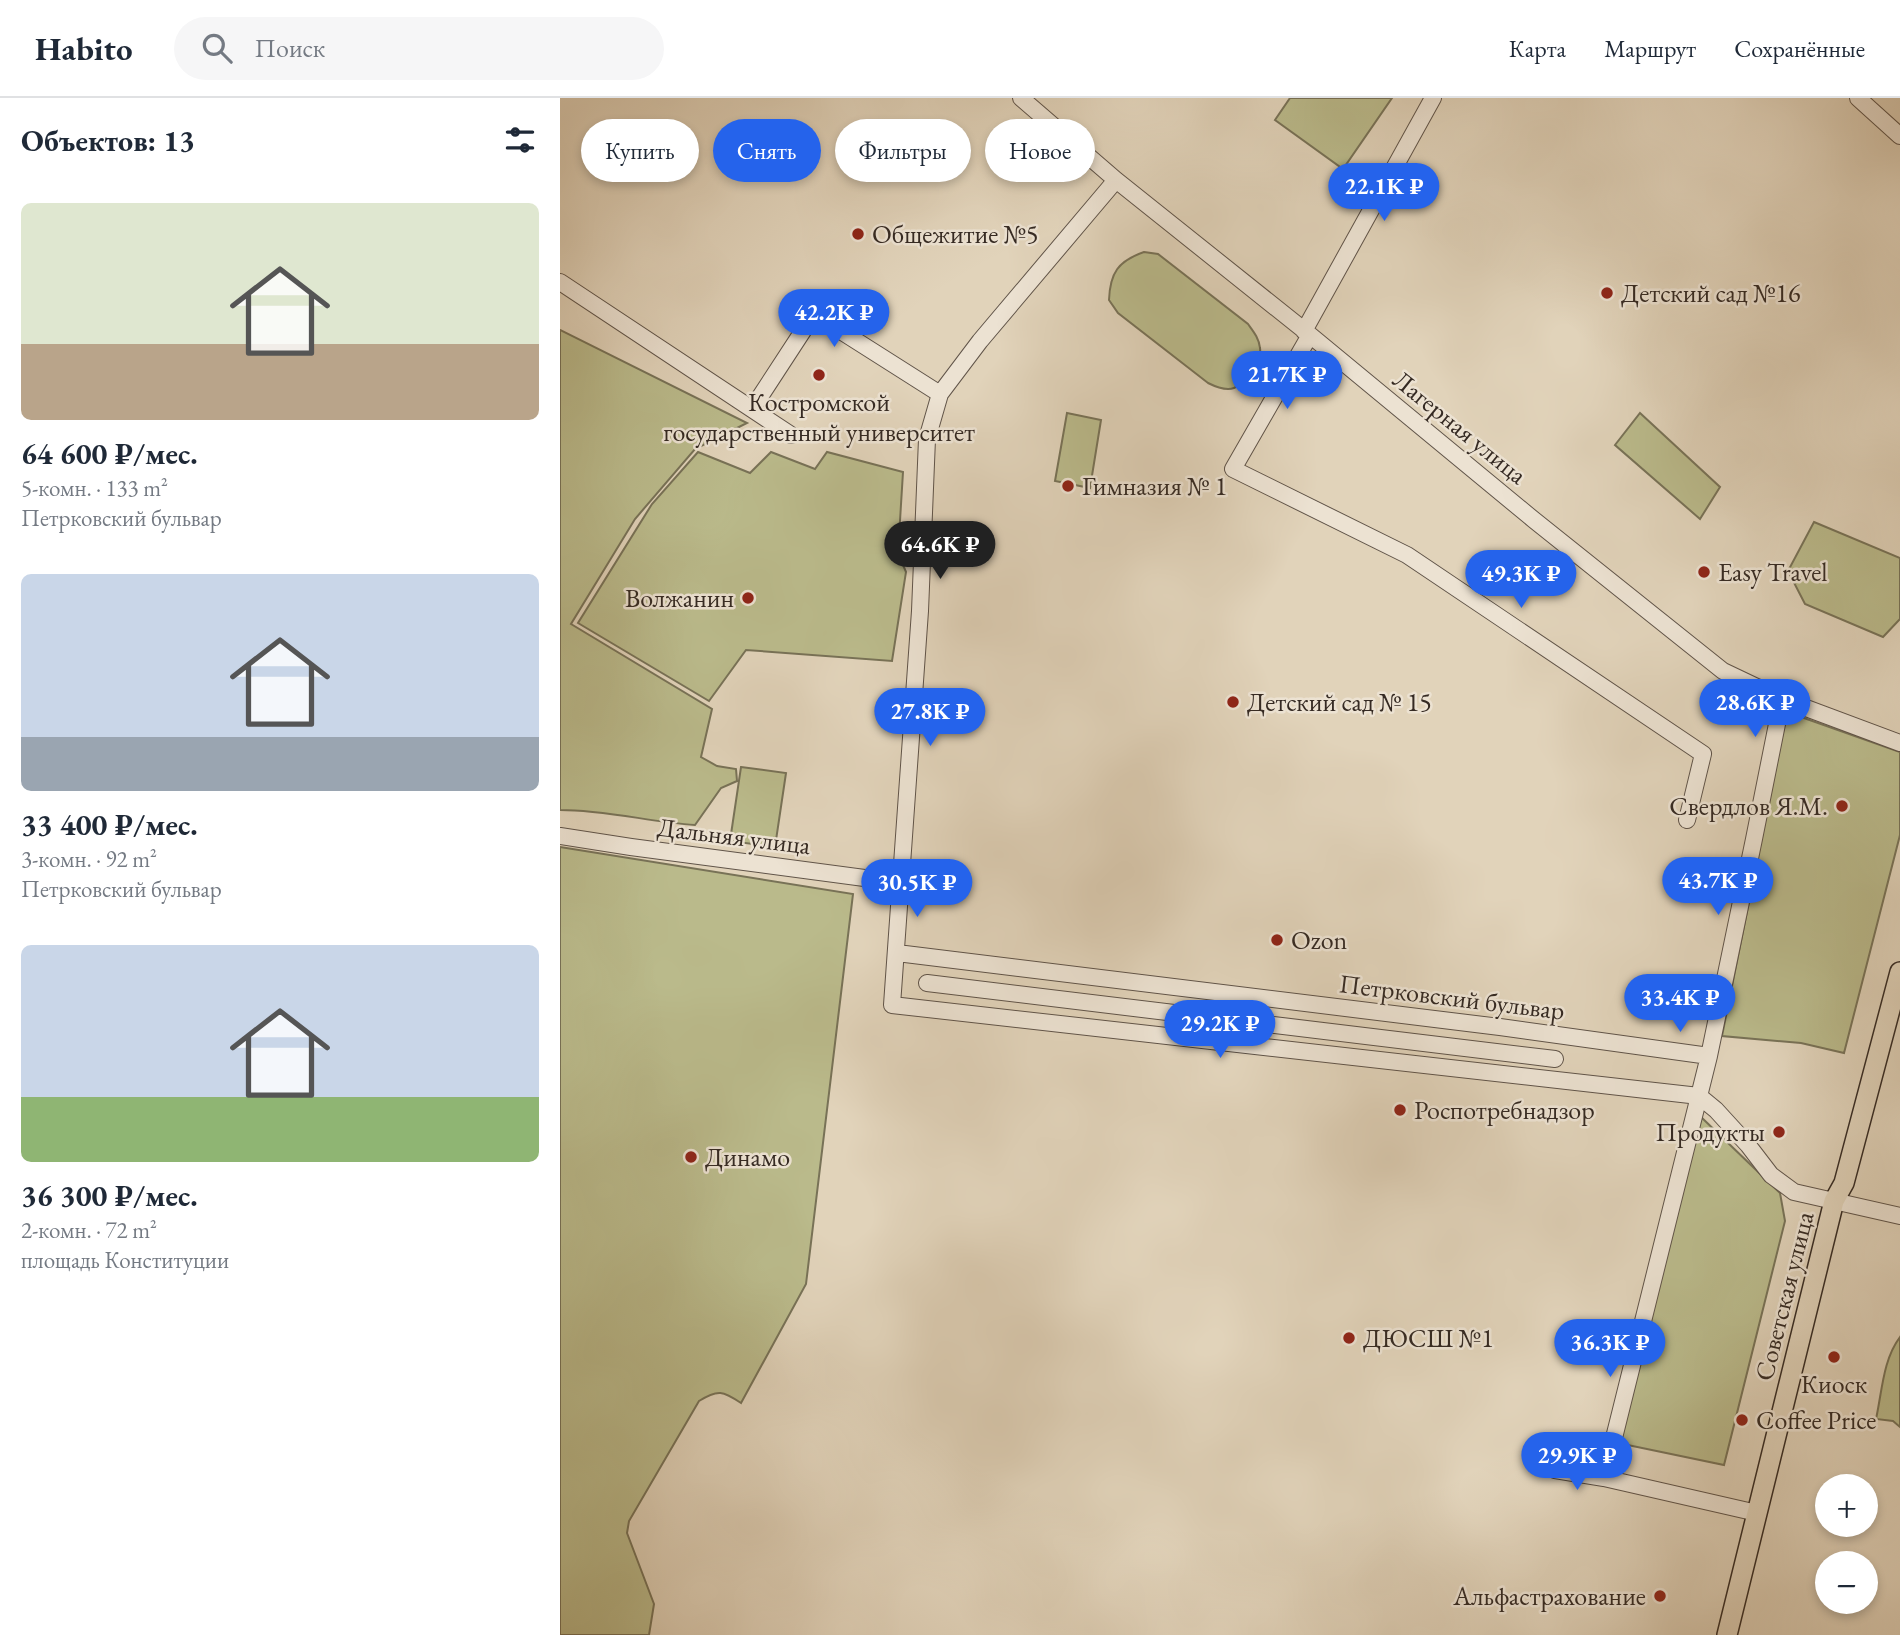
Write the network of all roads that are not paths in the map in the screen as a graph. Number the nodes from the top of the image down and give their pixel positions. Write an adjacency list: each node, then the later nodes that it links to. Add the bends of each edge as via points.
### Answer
1 (1020, 98): 5 (street, Лагерная улица)
2 (1433, 98): 7 (street)
3 (1858, 98): 4 (street)
4 (1900, 136)
5 (1115, 180): 7 (street, Лагерная улица); 8 (street)
6 (560, 282): 9 (street)
7 (1307, 333): 11 (street, Лагерная улица, via 1723,671); 13 (street, via 1233,470 1407,555 1703,754)
8 (940, 394): 9 (street, via 814,314); 15 (street, via 927,439)
9 (752, 409): 10 (street)
10 (791, 435)
11 (1782, 699): 12 (street, Лагерная улица); 19 (street)
12 (1900, 743)
13 (1687, 820)
14 (560, 836): 15 (street, Дальняя улица)
15 (902, 883): 16 (street)
16 (897, 953): 19 (street, Петрковский бульвар); 22 (street, via 892,1005 1552,1079)
17 (1900, 972): 24 (main road, Советская улица, via 1844,1183)
18 (927, 983): 20 (street)
19 (1709, 1056): 21 (street)
20 (1555, 1059)
21 (1703, 1079): 22 (street); 23 (street)
22 (1697, 1102): 23 (street); 27 (street)
23 (1716, 1110): 24 (street, via 1771,1175 1794,1192)
24 (1835, 1201): 25 (street); 28 (main road, Советская улица)
25 (1900, 1216)
26 (1555, 1470): 27 (street)
27 (1604, 1478): 28 (street)
28 (1757, 1513): 29 (main road, Советская улица)
29 (1727, 1635)

